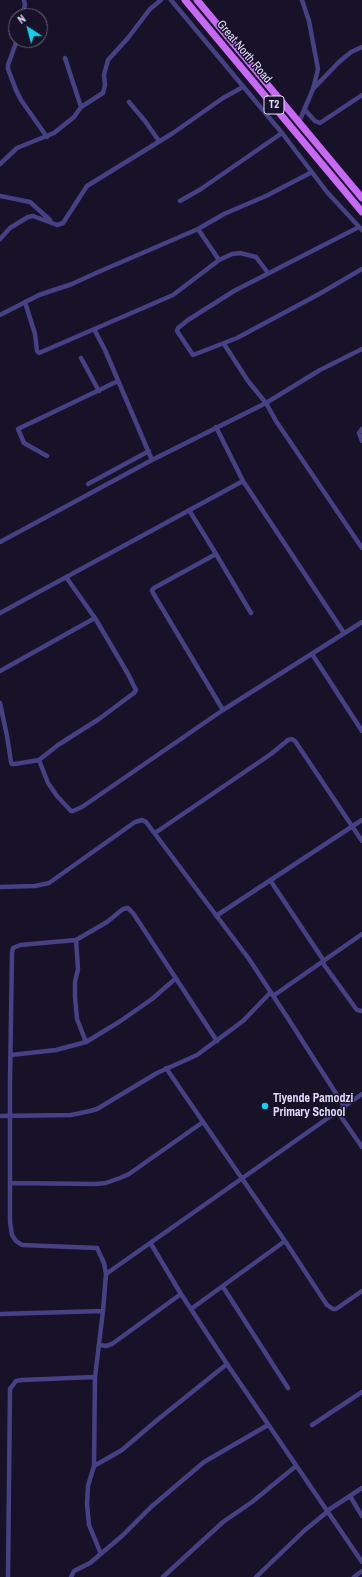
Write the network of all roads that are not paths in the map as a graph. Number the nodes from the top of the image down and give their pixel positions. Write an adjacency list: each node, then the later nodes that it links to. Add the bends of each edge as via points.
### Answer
1 (161, 0): 14 (street, via 150,9 108,60 103,93)
2 (171, 0): 6 (street)
3 (185, 0): 6 (street); 25 (main road, Great North Road / T2)
4 (197, 0): 16 (main road, Great North Road / T2)
5 (302, 0): 11 (street, via 309,21 318,69)
6 (177, 8): 10 (street)
7 (362, 47): 11 (street, via 339,62)
8 (14, 48): 18 (street, via 8,69 21,100)
9 (65, 58): 14 (street)
10 (243, 87): 17 (street); 19 (street)
11 (313, 89): 15 (street)
12 (362, 95): 15 (street, via 320,123)
13 (129, 102): 19 (street)
14 (81, 107): 18 (street, via 74,117)
15 (305, 110): 16 (street)
16 (299, 122): 23 (main road, Great North Road / T2)
17 (282, 133): 21 (street); 24 (street)
18 (47, 137): 20 (street, via 18,148)
19 (159, 141): 26 (street, via 87,186 63,223 57,225)
20 (0, 164)
21 (312, 172): 27 (street); 28 (street)
22 (0, 196): 26 (street, via 30,202)
23 (362, 198)
24 (180, 201)
25 (362, 212)
26 (52, 222): 29 (street, via 28,217 10,228)
27 (198, 228): 30 (street); 33 (street)
28 (361, 228): 32 (street)
29 (0, 239)
30 (219, 260): 32 (street, via 240,253 249,254 259,260); 35 (street, via 173,295)
31 (362, 268): 36 (street)
32 (268, 273): 36 (street, via 234,291 177,329 177,334 193,355)
33 (25, 302): 34 (street); 35 (street, via 38,352)
34 (0, 315)
35 (94, 329): 39 (street)
36 (224, 344): 41 (street, via 248,381)
37 (362, 349): 41 (street)
38 (81, 358): 40 (street)
39 (118, 381): 40 (street); 45 (street)
40 (99, 391): 46 (street, via 18,428 24,443)
41 (266, 402): 42 (street); 54 (street, via 276,421)
42 (216, 427): 47 (street); 49 (street)
43 (360, 431): 44 (street)
44 (362, 441)
45 (149, 452): 47 (street); 48 (street)
46 (46, 456)
47 (152, 460): 51 (street)
48 (104, 475): 50 (street); 51 (street)
49 (243, 481): 52 (street); 61 (street)
50 (88, 484)
51 (108, 484): 53 (street)
52 (189, 510): 55 (street); 56 (street)
53 (0, 542)
54 (362, 548)
55 (216, 554): 58 (street); 65 (street, via 152,590)
56 (66, 577): 57 (street); 59 (street)
57 (0, 613)
58 (251, 613)
59 (95, 618): 63 (street); 67 (street, via 136,690)
60 (362, 622): 61 (street)
61 (344, 633): 62 (street)
62 (312, 654): 65 (street); 66 (street)
63 (0, 671)
64 (0, 703): 67 (street, via 12,764)
65 (223, 710): 67 (street, via 74,811 57,796 48,783)
66 (362, 731)
67 (39, 760)
68 (362, 820): 69 (street)
69 (352, 827): 70 (street, via 292,739); 71 (street); 72 (street)
70 (154, 834): 73 (street, via 146,822 135,822 49,883); 74 (street)
71 (362, 841)
72 (270, 880): 74 (street); 77 (street)
73 (0, 887)
74 (216, 916): 79 (street)
75 (362, 934): 77 (street)
76 (76, 940): 78 (street, via 128,908); 82 (street, via 77,1019); 83 (street, via 20,945 13,948)
77 (323, 961): 79 (street); 80 (street, via 357,1010)
78 (176, 979): 81 (street); 82 (street, via 152,999)
79 (272, 994): 81 (street); 86 (street)
80 (362, 1011)
81 (217, 1041): 84 (street, via 197,1055)
82 (86, 1042): 83 (street, via 56,1050)
83 (11, 1055): 89 (street)
84 (166, 1068): 89 (street, via 90,1112); 90 (street)
85 (362, 1094): 86 (street)
86 (344, 1106): 87 (street)
87 (337, 1111): 91 (street); 92 (street)
88 (0, 1116): 89 (street)
89 (10, 1116): 93 (street)
90 (203, 1122): 92 (street); 93 (street, via 120,1178 96,1184)
91 (362, 1147)
92 (243, 1179): 94 (street); 95 (street)
93 (11, 1183): 96 (street, via 10,1222 16,1242 22,1245 94,1247 99,1250)
94 (285, 1241): 97 (street); 98 (street, via 330,1307 336,1309)
95 (150, 1244): 96 (street); 99 (street)
96 (106, 1274): 101 (street)
97 (223, 1287): 100 (street); 106 (street)
98 (362, 1291)
99 (181, 1294): 100 (street); 103 (street, via 112,1344)
100 (191, 1309): 104 (street)
101 (103, 1311): 102 (street); 103 (street)
102 (0, 1314)
103 (100, 1346): 105 (street)
104 (227, 1364): 108 (street); 110 (street, via 122,1450)
105 (94, 1377): 110 (street); 119 (street, via 22,1380 16,1381 10,1389)
106 (288, 1388)
107 (362, 1392): 109 (street)
108 (268, 1425): 111 (street); 116 (street, via 204,1462)
109 (312, 1425)
110 (94, 1466): 116 (street, via 86,1504 89,1525)
111 (296, 1466): 114 (street); 121 (street, via 223,1522)
112 (362, 1488): 113 (street)
113 (350, 1496): 114 (street); 115 (street)
114 (327, 1512): 117 (street); 122 (street, via 304,1530)
115 (362, 1516)
116 (101, 1554): 120 (street, via 74,1571)
117 (362, 1562)
118 (362, 1571): 123 (street)
119 (8, 1577)
120 (71, 1577)
121 (163, 1577)
122 (256, 1577)
123 (354, 1577)

